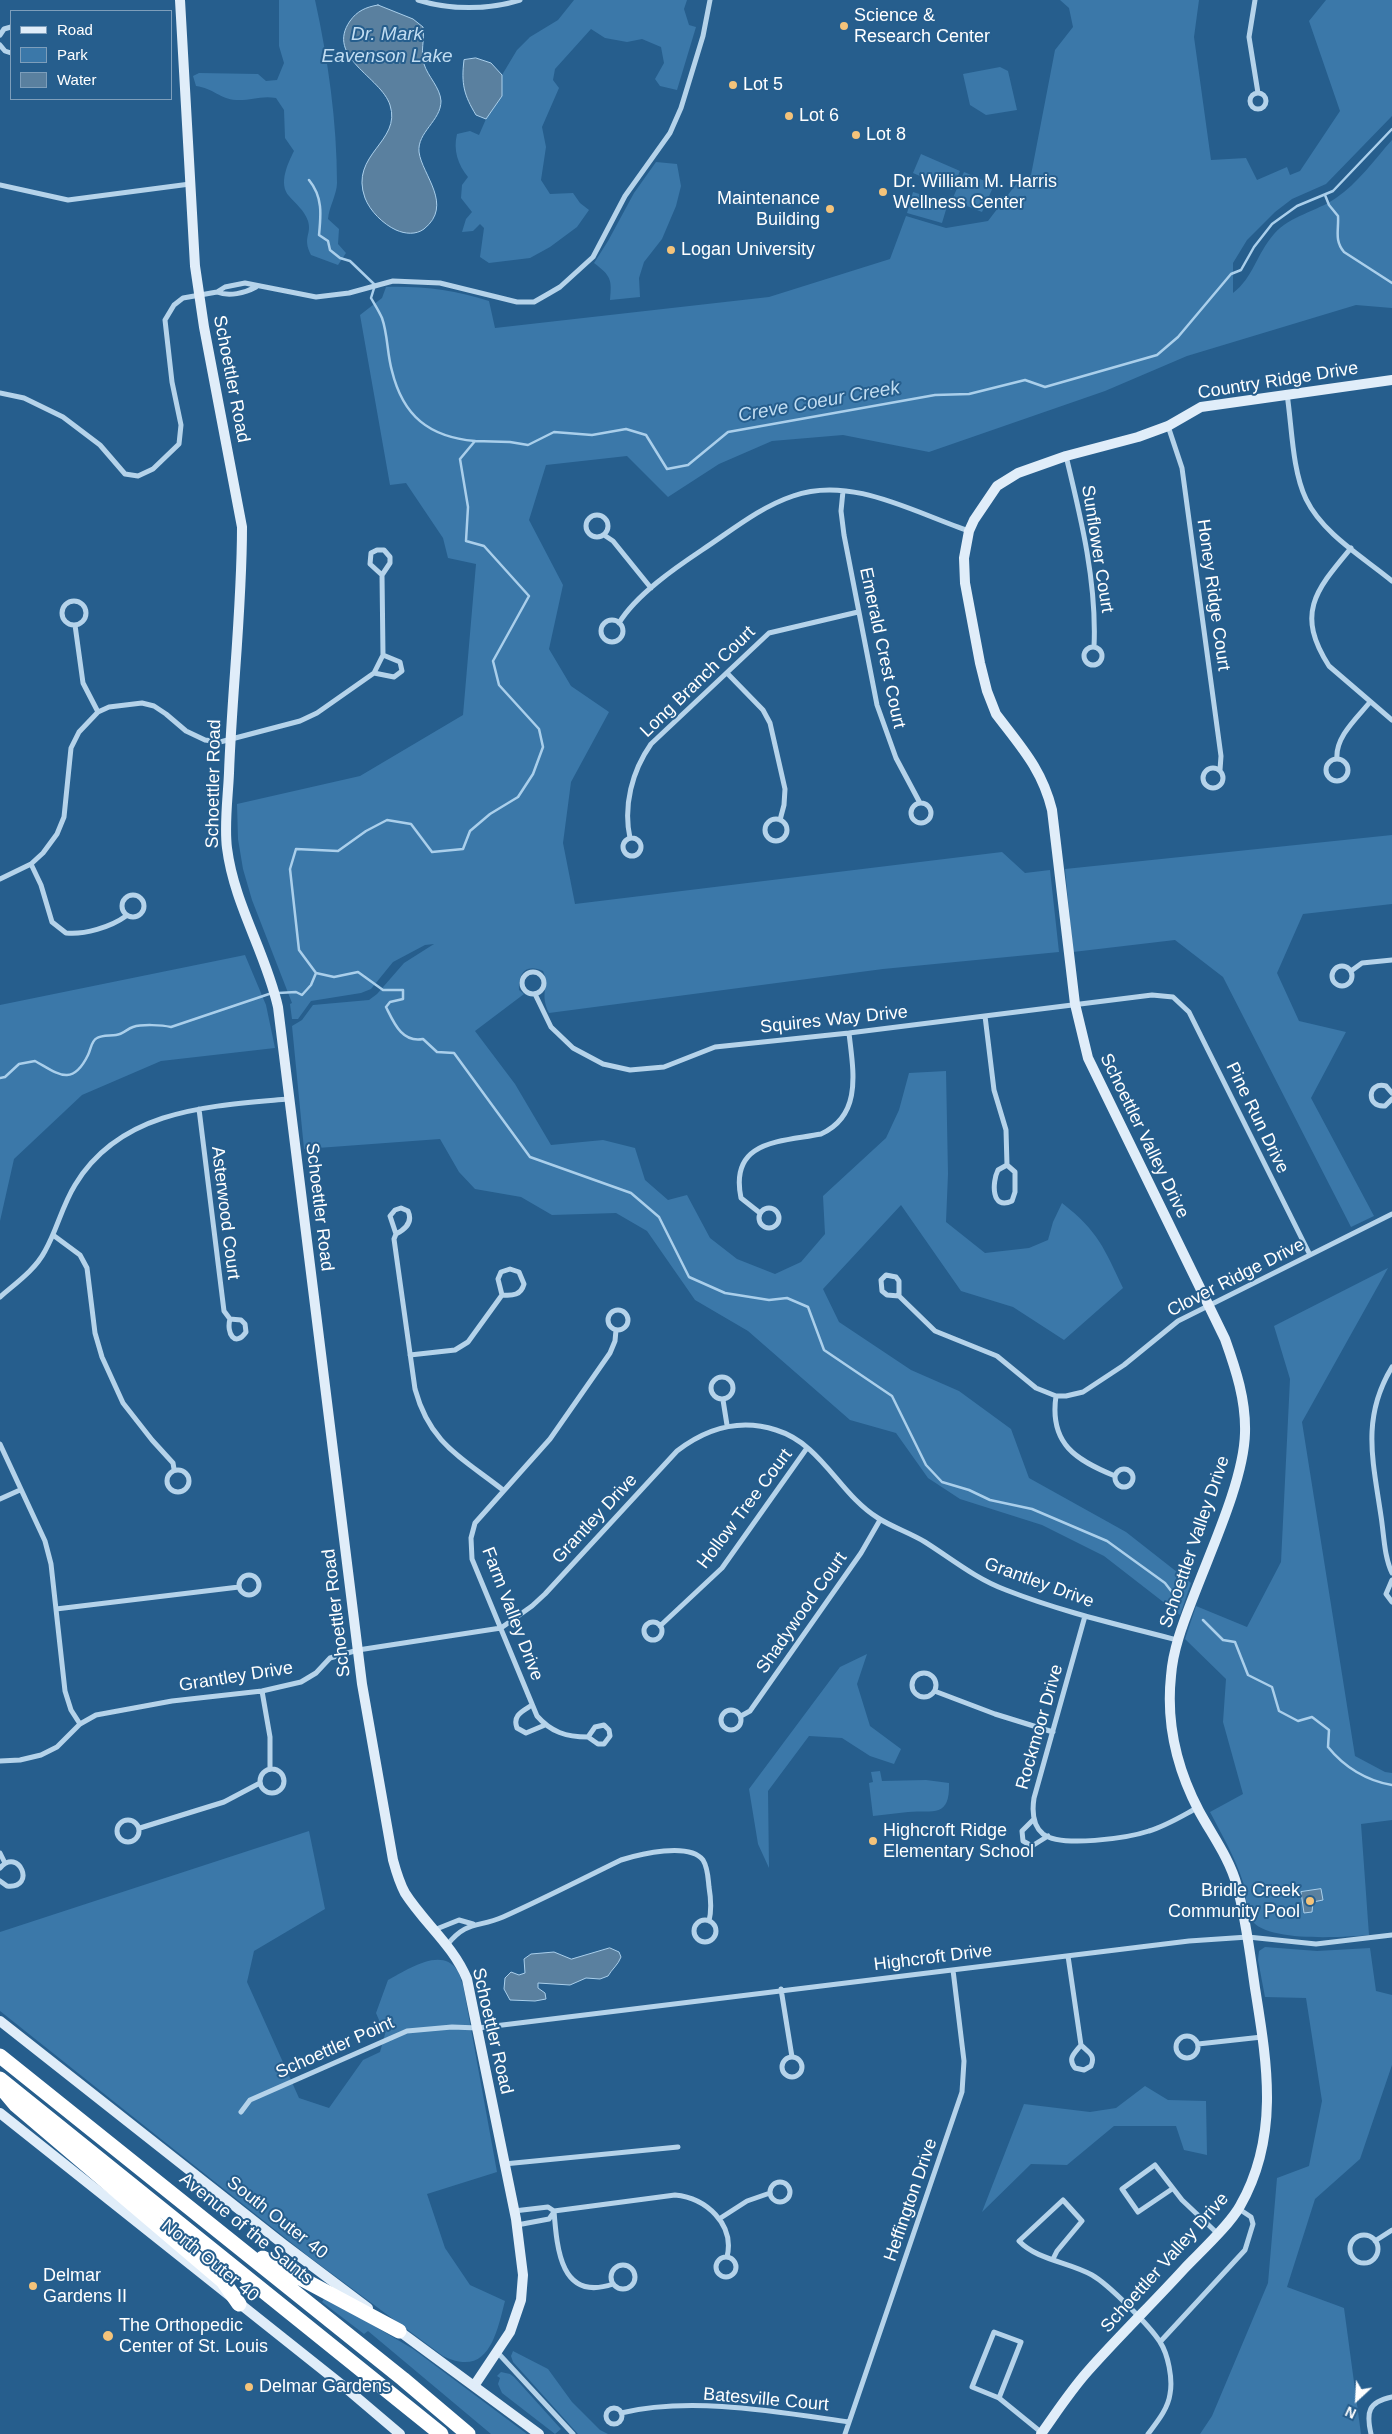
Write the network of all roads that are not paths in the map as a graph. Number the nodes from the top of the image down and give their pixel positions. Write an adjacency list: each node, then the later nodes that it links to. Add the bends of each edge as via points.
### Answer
1 (180, 0): 11 (street, Schoettler Road)
2 (418, 0): 3 (street, via 444,7)
3 (520, 0)
4 (710, 0): 13 (street, via 703,36 670,133 625,196 593,257 560,287 534,302 517,302 423,282 393,281 349,293 316,297)
5 (1255, 0): 10 (street, via 1249,37)
6 (10, 27): 7 (street)
7 (0, 35)
8 (0, 45): 9 (street)
9 (10, 52)
10 (1258, 93)
11 (190, 184): 12 (street, via 68,200); 15 (street, Schoettler Road)
12 (0, 185)
13 (256, 287): 14 (street, via 224,295); 14 (street, via 244,283)
14 (217, 292): 15 (street)
15 (199, 294): 17 (street, via 174,304 165,320 179,444 147,473 125,474 100,445 63,417 24,398); 38 (street, Schoettler Road, via 242,527)
16 (1392, 380): 18 (street, Country Ridge Drive)
17 (0, 393)
18 (1287, 393): 19 (street, Country Ridge Drive, via 1201,406); 24 (street, via 1299,480 1306,500 1319,518)
19 (1168, 426): 20 (street, Country Ridge Drive); 40 (street, Honey Ridge Court, via 1182,468 1221,756)
20 (1066, 456): 22 (street, Country Ridge Drive, via 1018,473 997,486); 31 (street, Sunflower Court, via 1082,520 1095,622)
21 (843, 491): 22 (street, via 864,494); 27 (street, via 794,495 770,506); 28 (street, Emerald Crest Court, via 841,511)
22 (970, 531): 51 (street, Schoettler Valley Drive, via 964,558 965,582 987,691 996,714 1042,777 1052,810)
23 (604, 535): 23 (street, via 608,529 604,518 590,518 586,523 588,533 594,537); 27 (street, via 613,541)
24 (1350, 548): 26 (street); 35 (street, via 1317,592 1312,620 1317,642 1329,666)
25 (382, 575): 25 (street, via 389,566 390,557 384,550 377,550 371,554 370,564); 32 (street)
26 (1392, 581)
27 (651, 588): 29 (street)
28 (858, 612): 34 (street, Long Branch Court, via 769,633); 41 (street, Emerald Crest Court, via 883,727)
29 (619, 623): 29 (street, via 606,621 601,630 603,637 609,641 619,639 623,629)
30 (75, 626): 30 (street, via 84,620 86,614 83,606 73,601 66,604 62,614 65,622); 36 (street, via 84,683)
31 (1094, 647)
32 (383, 655): 33 (street); 33 (street, via 400,662 402,671 394,677)
33 (374, 673): 38 (street, via 317,713 300,721)
34 (727, 673): 42 (street, via 770,723 785,789); 43 (street, Long Branch Court, via 644,754 628,799)
35 (1370, 702): 37 (street); 39 (street, via 1341,739 1336,749)
36 (98, 712): 38 (street, via 109,707 142,703 154,706 186,731 205,740 220,742); 44 (street, via 79,732 71,748 66,804 57,834)
37 (1392, 720)
38 (230, 739): 55 (street, Schoettler Road, via 227,847 238,893 267,965 280,1023)
39 (1337, 759): 39 (street, via 1328,763 1326,770 1331,780 1338,781 1346,775 1347,768)
40 (1220, 770): 40 (street, Honey Ridge Court, via 1207,770 1203,778 1206,785 1215,788 1220,785 1223,776)
41 (920, 803): 41 (street, Emerald Crest Court, via 914,806 911,815 916,823 923,824 931,817 931,810)
42 (780, 820): 42 (street, via 772,820 766,826 767,836 773,840 780,840 786,832)
43 (630, 838)
44 (30, 864): 45 (street); 46 (street, via 41,885 52,922 66,933 84,932)
45 (0, 879)
46 (126, 916): 46 (street, via 142,913 145,906 140,896 134,894 124,899 122,906)
47 (1392, 960): 48 (street, via 1362,963)
48 (1351, 970): 48 (street, via 1346,966 1337,967 1332,972 1332,981 1340,986 1347,985 1352,980)
49 (535, 994): 49 (street, Squires Way Drive, via 543,983 541,976 531,973 525,976 522,986); 53 (street, Squires Way Drive, via 551,1027 573,1048 603,1064 630,1070 664,1067 715,1047)
50 (1173, 997): 51 (street, Squires Way Drive, via 1152,995); 63 (street, Pine Run Drive, via 1189,1012)
51 (1075, 1004): 52 (street, Squires Way Drive); 67 (street, Schoettler Valley Drive, via 1083,1041 1098,1083)
52 (985, 1016): 53 (street, Squires Way Drive); 58 (street, via 994,1090 1006,1130)
53 (850, 1033): 59 (street, via 854,1082 850,1104 842,1118 820,1134 765,1144 749,1154 744,1162 739,1180 741,1198)
54 (1391, 1088): 56 (street, via 1376,1086 1371,1098 1374,1104 1381,1106)
55 (288, 1099): 57 (street); 92 (street, Schoettler Road)
56 (1392, 1099)
57 (198, 1108): 62 (street, via 170,1114 147,1124 106,1150 76,1184); 68 (street, Asterwood Court, via 224,1310)
58 (1007, 1165): 58 (street, via 998,1170 995,1180 995,1197 1004,1204 1012,1201 1015,1192 1015,1172)
59 (760, 1213): 59 (street, via 759,1221 764,1226 771,1227 779,1221 779,1213 773,1208 766,1208)
60 (1392, 1214): 63 (street, Clover Ridge Drive)
61 (396, 1234): 61 (street, via 409,1223 405,1209 398,1208 390,1216); 70 (street, via 394,1239)
62 (53, 1235): 65 (street, via 46,1251 30,1272); 77 (street, via 80,1255 87,1268 95,1333 122,1404 173,1462)
63 (1310, 1255): 67 (street, Clover Ridge Drive)
64 (502, 1295): 64 (street, via 515,1295 523,1288 524,1280 519,1272 510,1269 500,1275 498,1286); 70 (street, via 468,1342 455,1350)
65 (0, 1296)
66 (899, 1296): 66 (street, via 898,1279 889,1275 884,1277 880,1287 884,1293); 72 (street, via 935,1331 997,1356 1036,1388)
67 (1208, 1306): 72 (street, Clover Ridge Drive, via 1178,1321 1124,1365 1083,1392); 91 (street, Schoettler Valley Drive, via 1237,1372 1246,1435 1233,1488)
68 (230, 1319): 68 (street, Asterwood Court, via 230,1335 242,1337 246,1324)
69 (616, 1330): 69 (street, Farm Valley Drive, via 622,1330 628,1323 626,1313 620,1310 609,1316 609,1323); 80 (street, Farm Valley Drive, via 610,1353 569,1414)
70 (410, 1355): 80 (street, via 420,1409 433,1433)
71 (1392, 1367): 83 (street, via 1377,1396 1370,1432 1386,1552)
72 (1056, 1396): 78 (street, via 1056,1425 1069,1450 1088,1465)
73 (723, 1400): 73 (street, via 733,1389 731,1382 721,1377 714,1381 712,1390); 74 (street)
74 (727, 1425): 76 (street, Grantley Drive, via 773,1429); 90 (street, Grantley Drive, via 691,1440 677,1451 545,1594)
75 (0, 1444): 79 (street)
76 (807, 1448): 82 (street, Grantley Drive, via 832,1471 858,1505); 89 (street, Hollow Tree Court, via 722,1568)
77 (174, 1469): 77 (street, via 168,1477 168,1484 174,1492 181,1492 189,1485 189,1477)
78 (1115, 1476)
79 (20, 1490): 81 (street); 87 (street, via 45,1541)
80 (503, 1490): 90 (street, Farm Valley Drive, via 475,1523 470,1548)
81 (0, 1499)
82 (880, 1520): 88 (street, Grantley Drive, via 906,1531 986,1581); 96 (street, Shadywood Court, via 861,1553 750,1711)
83 (1392, 1573)
84 (1392, 1580): 86 (street, via 1386,1594)
85 (239, 1587): 85 (street, via 243,1593 251,1595 257,1591 259,1582 255,1576 245,1576); 87 (street)
86 (1392, 1602)
87 (56, 1609): 97 (street, via 65,1691)
88 (1085, 1616): 91 (street, Grantley Drive); 99 (street, Rockmoor Drive)
89 (660, 1626)
90 (501, 1628): 92 (street, Grantley Drive); 95 (street, Farm Valley Drive)
91 (1177, 1640): 104 (street, Schoettler Valley Drive, via 1169,1701 1172,1733 1177,1757)
92 (358, 1650): 93 (street, Grantley Drive, via 330,1658 316,1673 301,1682); 114 (street, Schoettler Road, via 398,1879)
93 (262, 1691): 97 (street, Grantley Drive, via 115,1710); 102 (street, via 270,1738)
94 (937, 1692): 94 (street, via 938,1684 932,1676 920,1673 914,1678 912,1687 918,1696 928,1697); 99 (street)
95 (532, 1705): 98 (street, Farm Valley Drive); 98 (street, via 517,1715 517,1728 526,1733)
96 (741, 1716): 96 (street, Shadywood Court, via 736,1711 726,1711 722,1716 723,1726 735,1730 740,1726)
97 (80, 1724): 101 (street, Grantley Drive, via 57,1747 41,1755)
98 (545, 1725): 100 (street, via 562,1735)
99 (1053, 1732): 105 (street, Rockmoor Drive, via 1034,1798)
100 (588, 1737): 100 (street, via 601,1744 609,1739 610,1733 601,1725)
101 (0, 1762)
102 (270, 1768): 103 (street, via 262,1774); 103 (street, via 283,1777 281,1788 269,1792)
103 (260, 1783): 106 (street, via 224,1802)
104 (1198, 1808): 107 (street, via 1137,1835 1073,1841); 116 (street, Schoettler Valley Drive, via 1237,1885)
105 (1034, 1820): 107 (street, via 1042,1833); 107 (street, via 1022,1831 1023,1841 1032,1846)
106 (140, 1828): 106 (street, via 133,1822 124,1821 118,1826 117,1835 122,1841 130,1842 137,1837)
107 (1048, 1836)
108 (0, 1853): 109 (street)
109 (5, 1863): 110 (street); 111 (street, via 17,1863 23,1877 12,1887)
110 (0, 1868)
111 (0, 1881)
112 (709, 1921): 112 (street, via 699,1922 695,1928 699,1940 710,1941 714,1936 714,1926); 113 (street, via 712,1911 708,1871 703,1860 680,1850 641,1854 621,1860 503,1917)
113 (473, 1924): 114 (street, via 459,1920); 117 (street, via 456,1934)
114 (434, 1930): 117 (street, Schoettler Road)
115 (1392, 1935): 116 (street, Highcroft Drive, via 1316,1944)
116 (1248, 1937): 118 (street, Highcroft Drive); 123 (street, Schoettler Valley Drive)
117 (447, 1945): 122 (street, Schoettler Road, via 467,1979)
118 (1068, 1956): 119 (street, Highcroft Drive); 125 (street)
119 (953, 1970): 120 (street, Highcroft Drive); 157 (street, Heffington Drive, via 964,2061 962,2092)
120 (781, 1989): 122 (street, Highcroft Drive); 127 (street)
121 (0, 2021): 150 (street, South Outer 40)
122 (478, 2028): 130 (street, Schoettler Point, via 452,2026 407,2031 250,2100); 133 (street, Schoettler Road)
123 (1263, 2037): 124 (street); 136 (street, Schoettler Valley Drive, via 1269,2100 1265,2140 1258,2166)
124 (1198, 2044): 124 (street, via 1191,2036 1184,2036 1177,2042 1176,2050 1184,2057 1191,2056 1197,2051)
125 (1081, 2045): 125 (street, via 1071,2058 1075,2068 1084,2070 1091,2066 1093,2060 1091,2053)
126 (0, 2056): 144 (highway, Avenue of the Saints)
127 (792, 2057): 127 (street, via 782,2065 784,2074 790,2077 799,2074 802,2068 798,2059)
128 (0, 2078): 159 (highway, Avenue of the Saints)
129 (0, 2086): 148 (highway, via 16,2105 223,2281)
130 (241, 2112)
131 (0, 2113): 148 (street, North Outer 40)
132 (678, 2147): 133 (street)
133 (504, 2164): 137 (street, Schoettler Road)
134 (1172, 2189): 134 (street, via 1155,2165 1122,2189 1138,2212); 142 (street)
135 (770, 2194): 135 (street, via 775,2201 781,2202 787,2200 790,2191 787,2185 777,2182 771,2187); 139 (street, via 746,2201)
136 (1239, 2209): 142 (street, Schoettler Valley Drive); 151 (street, via 1251,2217 1253,2224 1244,2250)
137 (514, 2211): 138 (street, via 548,2207); 140 (street, Schoettler Road)
138 (554, 2211): 139 (street, via 675,2196 690,2197 700,2202); 140 (street, via 550,2219); 147 (street, via 561,2262 570,2278 590,2289)
139 (719, 2219): 145 (street, via 729,2238)
140 (516, 2225): 152 (street, Schoettler Road, via 523,2275 521,2300)
141 (1392, 2230): 143 (street)
142 (1217, 2233): 149 (street, Schoettler Valley Drive)
143 (1375, 2241): 143 (street, via 1368,2236 1356,2238 1350,2246 1352,2255 1359,2262 1371,2261 1377,2253)
144 (235, 2244): 150 (highway); 160 (highway, Avenue of the Saints)
145 (727, 2257)
146 (1053, 2259): 146 (street, via 1082,2221 1063,2200 1019,2242 1025,2248); 149 (street, via 1093,2275)
147 (613, 2284): 147 (street, via 620,2289 628,2288 634,2283 634,2273 626,2266 619,2266 612,2275)
148 (238, 2304): 158 (street, North Outer 40)
149 (1139, 2318): 151 (street); 164 (street, Schoettler Valley Drive, via 1086,2372)
150 (399, 2331): 153 (street, South Outer 40)
151 (1160, 2342): 165 (street, via 1170,2375 1170,2395 1163,2414)
152 (498, 2354): 153 (street, Schoettler Road); 162 (street)
153 (474, 2386): 161 (street, South Outer 40)
154 (1392, 2397): 166 (street, via 1374,2403 1369,2410 1367,2419)
155 (999, 2398): 155 (street, via 1021,2342 994,2332 972,2388); 164 (street)
156 (621, 2413): 157 (street, Batesville Court, via 640,2409 721,2407)
157 (849, 2422): 163 (street, Heffington Drive)
158 (400, 2434)
159 (441, 2434)
160 (468, 2434)
161 (539, 2434)
162 (573, 2434)
163 (845, 2434)
164 (1042, 2434)
165 (1148, 2434)
166 (1371, 2434)

